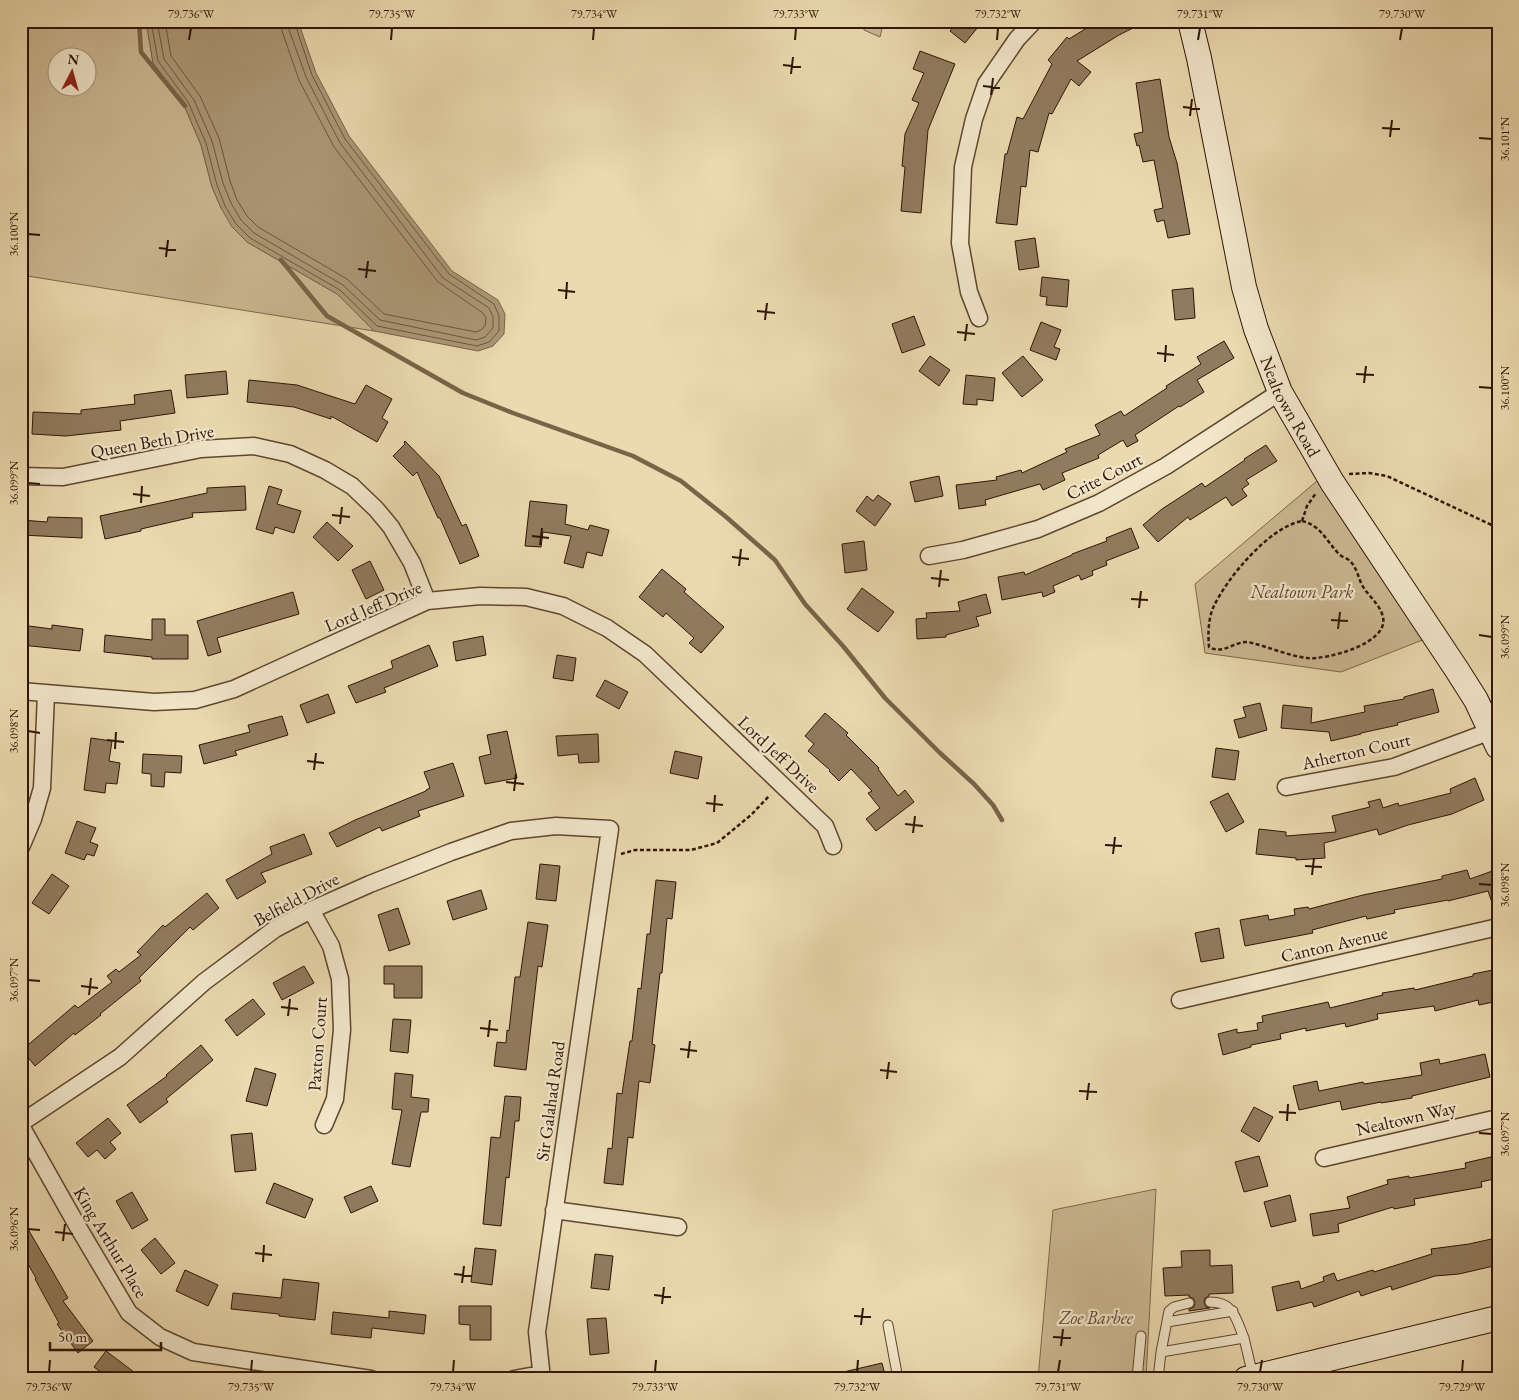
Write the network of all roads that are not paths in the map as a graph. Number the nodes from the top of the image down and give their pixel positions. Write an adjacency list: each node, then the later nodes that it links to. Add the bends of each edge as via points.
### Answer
1 (1034, 21): 3 (street, via 986,84 963,167 960,244 969,292)
2 (1190, 21): 4 (street, Nealtown Road, via 1244,287)
3 (979, 318)
4 (1280, 392): 6 (street, Crite Court, via 1166,466 1099,503 1038,529); 10 (street, Nealtown Road, via 1332,482 1476,700)
5 (21, 476): 7 (street, Queen Beth Drive, via 63,478 201,449 254,446 290,454 352,486 376,509 412,563)
6 (929, 556)
7 (427, 601): 9 (street, Lord Jeff Drive, via 234,689 195,700 154,702); 13 (street, Lord Jeff Drive, via 480,596 526,597 563,606 607,628 645,654 825,826)
8 (21, 691): 9 (street, Lord Jeff Drive)
9 (46, 694): 14 (street, via 42,788 34,819)
10 (1494, 739): 11 (street, Atherton Court, via 1394,767)
11 (1286, 787)
12 (610, 829): 15 (street, Belfield Drive, via 556,826 510,831); 22 (street, Sir Galahad Road)
13 (833, 846)
14 (21, 847)
15 (311, 910): 19 (street, Belfield Drive, via 275,929 204,982 120,1058); 20 (street, Paxton Court, via 331,946 340,979 342,1030 335,1099)
16 (1498, 927): 17 (street, Canton Avenue)
17 (1180, 1000)
18 (1498, 1118): 21 (street, Nealtown Way)
19 (21, 1125): 35 (street, King Arthur Place, via 129,1313 160,1338 193,1352)
20 (324, 1125)
21 (1324, 1158)
22 (554, 1210): 23 (street); 33 (street, Sir Galahad Road, via 537,1332)
23 (678, 1227)
24 (1210, 1302): 26 (lane, via 1220,1302)
25 (1189, 1303): 28 (lane, via 1169,1311)
26 (1233, 1311): 28 (lane); 31 (lane)
27 (1498, 1318): 34 (street)
28 (1167, 1322): 32 (lane)
29 (888, 1324): 37 (lane)
30 (1141, 1336): 38 (lane)
31 (1244, 1338): 32 (lane); 34 (lane)
32 (1161, 1352): 39 (lane)
33 (542, 1376): 36 (street)
34 (1250, 1378)
35 (371, 1379)
36 (514, 1379)
37 (898, 1379)
38 (1137, 1379)
39 (1158, 1379)

